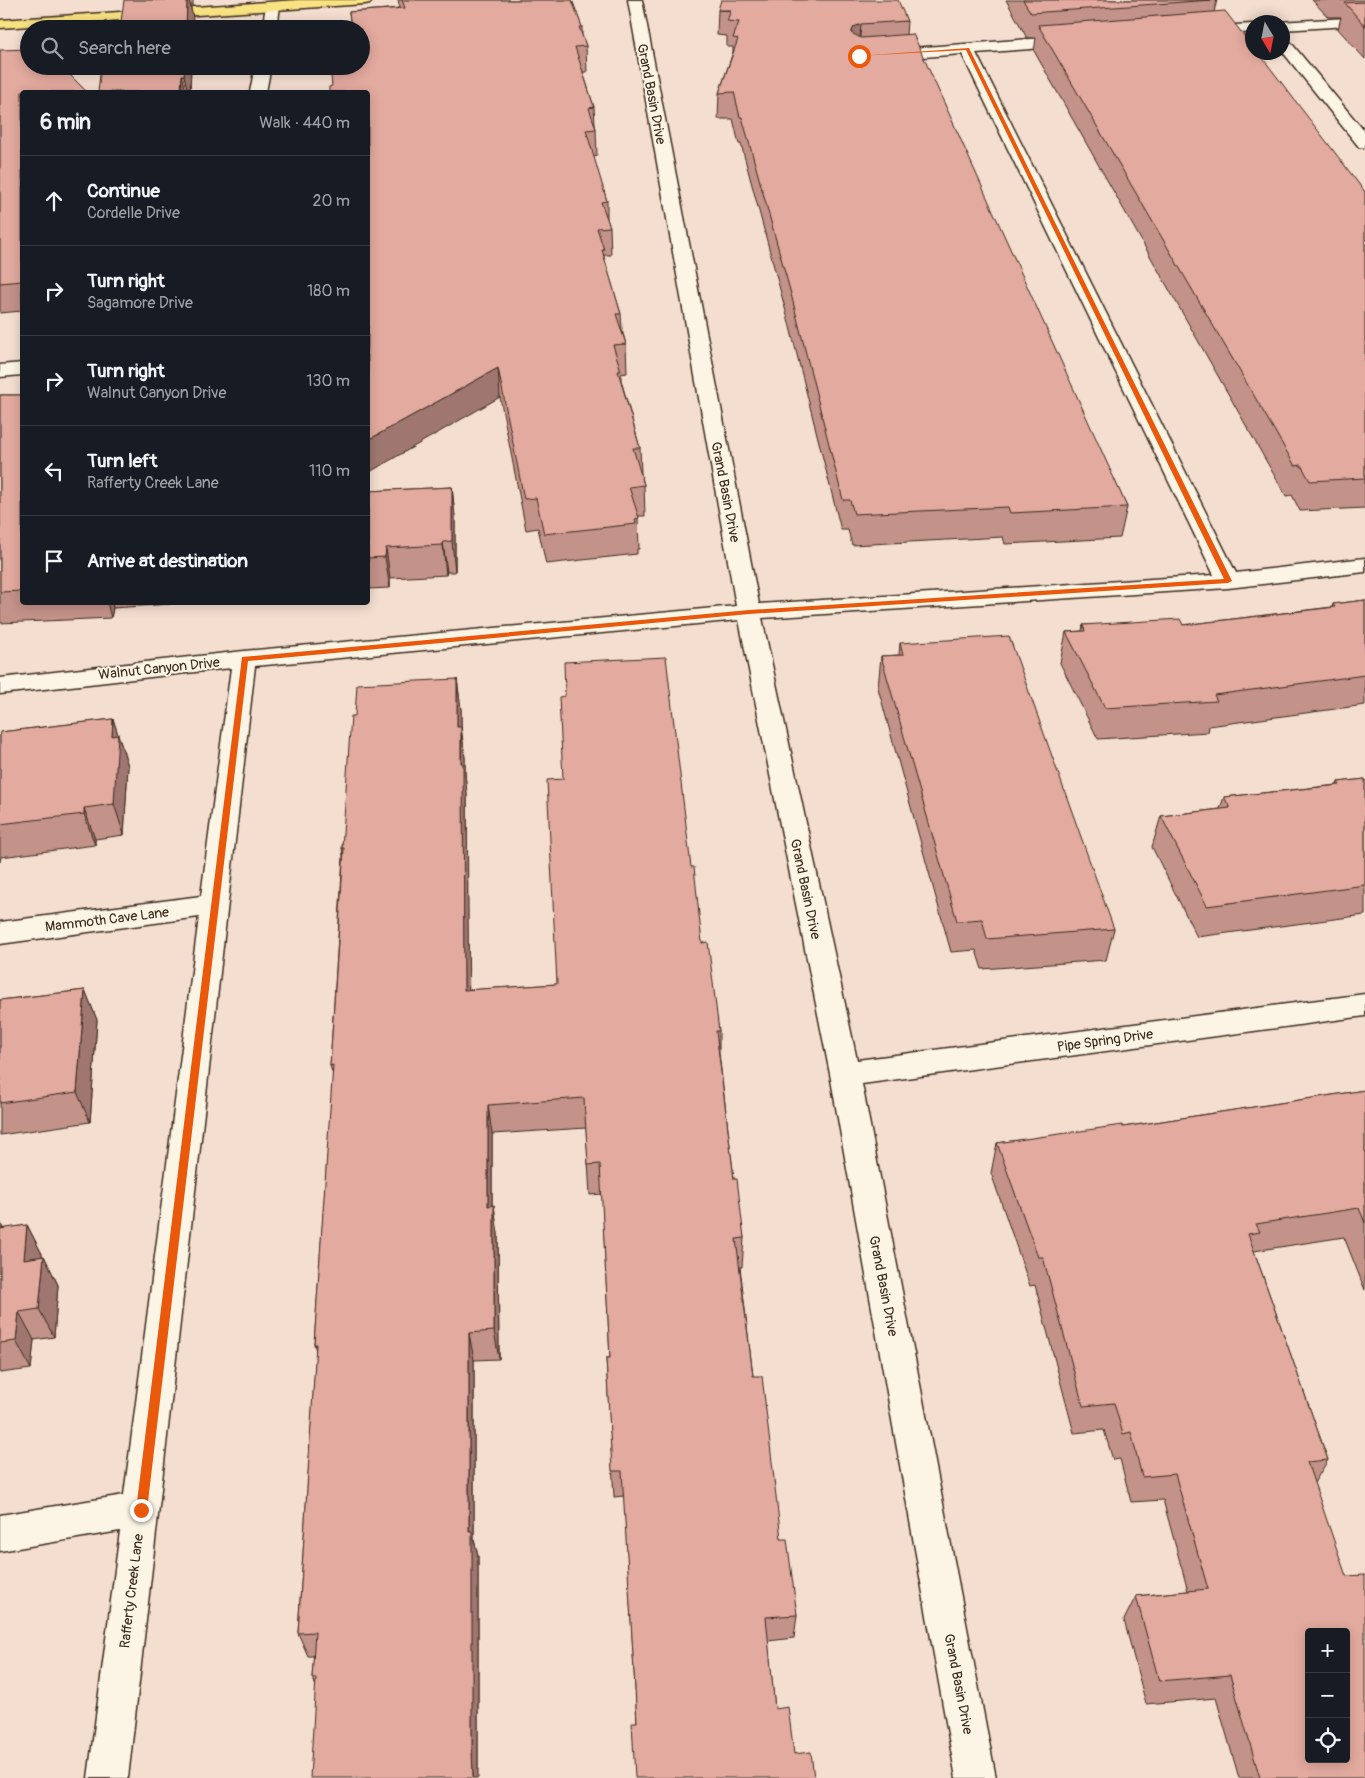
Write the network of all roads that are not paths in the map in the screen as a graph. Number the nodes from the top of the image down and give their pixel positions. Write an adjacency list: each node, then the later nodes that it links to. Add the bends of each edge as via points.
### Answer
1 (365, 0): 3 (main road)
2 (635, 0): 24 (street, Grand Basin Drive)
3 (336, 1): 4 (main road)
4 (274, 6): 5 (main road); 6 (street)
5 (61, 20)
6 (271, 20)
7 (1365, 20): 10 (street)
8 (20, 23): 9 (main road)
9 (0, 24)
10 (1290, 25)
11 (1245, 29): 12 (street)
12 (1184, 33)
13 (1085, 40): 14 (street)
14 (967, 49): 16 (street); 23 (street)
15 (1290, 51): 19 (street)
16 (869, 56)
17 (261, 75): 18 (street)
18 (258, 90)
19 (1365, 144)
20 (20, 369): 21 (street)
21 (0, 371)
22 (1365, 565): 23 (street, Walnut Canyon Drive)
23 (1228, 581): 24 (street, Walnut Canyon Drive)
24 (749, 612): 25 (street, Walnut Canyon Drive); 30 (street, Grand Basin Drive)
25 (244, 659): 26 (street, Walnut Canyon Drive); 27 (street, Rafferty Creek Lane)
26 (0, 686)
27 (214, 905): 28 (street, Mammoth Cave Lane); 31 (street, Rafferty Creek Lane)
28 (0, 933)
29 (1365, 1005): 30 (street, Pipe Spring Drive)
30 (845, 1074): 34 (street, Grand Basin Drive)
31 (141, 1510): 32 (street); 33 (street, Rafferty Creek Lane)
32 (0, 1533)
33 (108, 1778)
34 (976, 1778)

